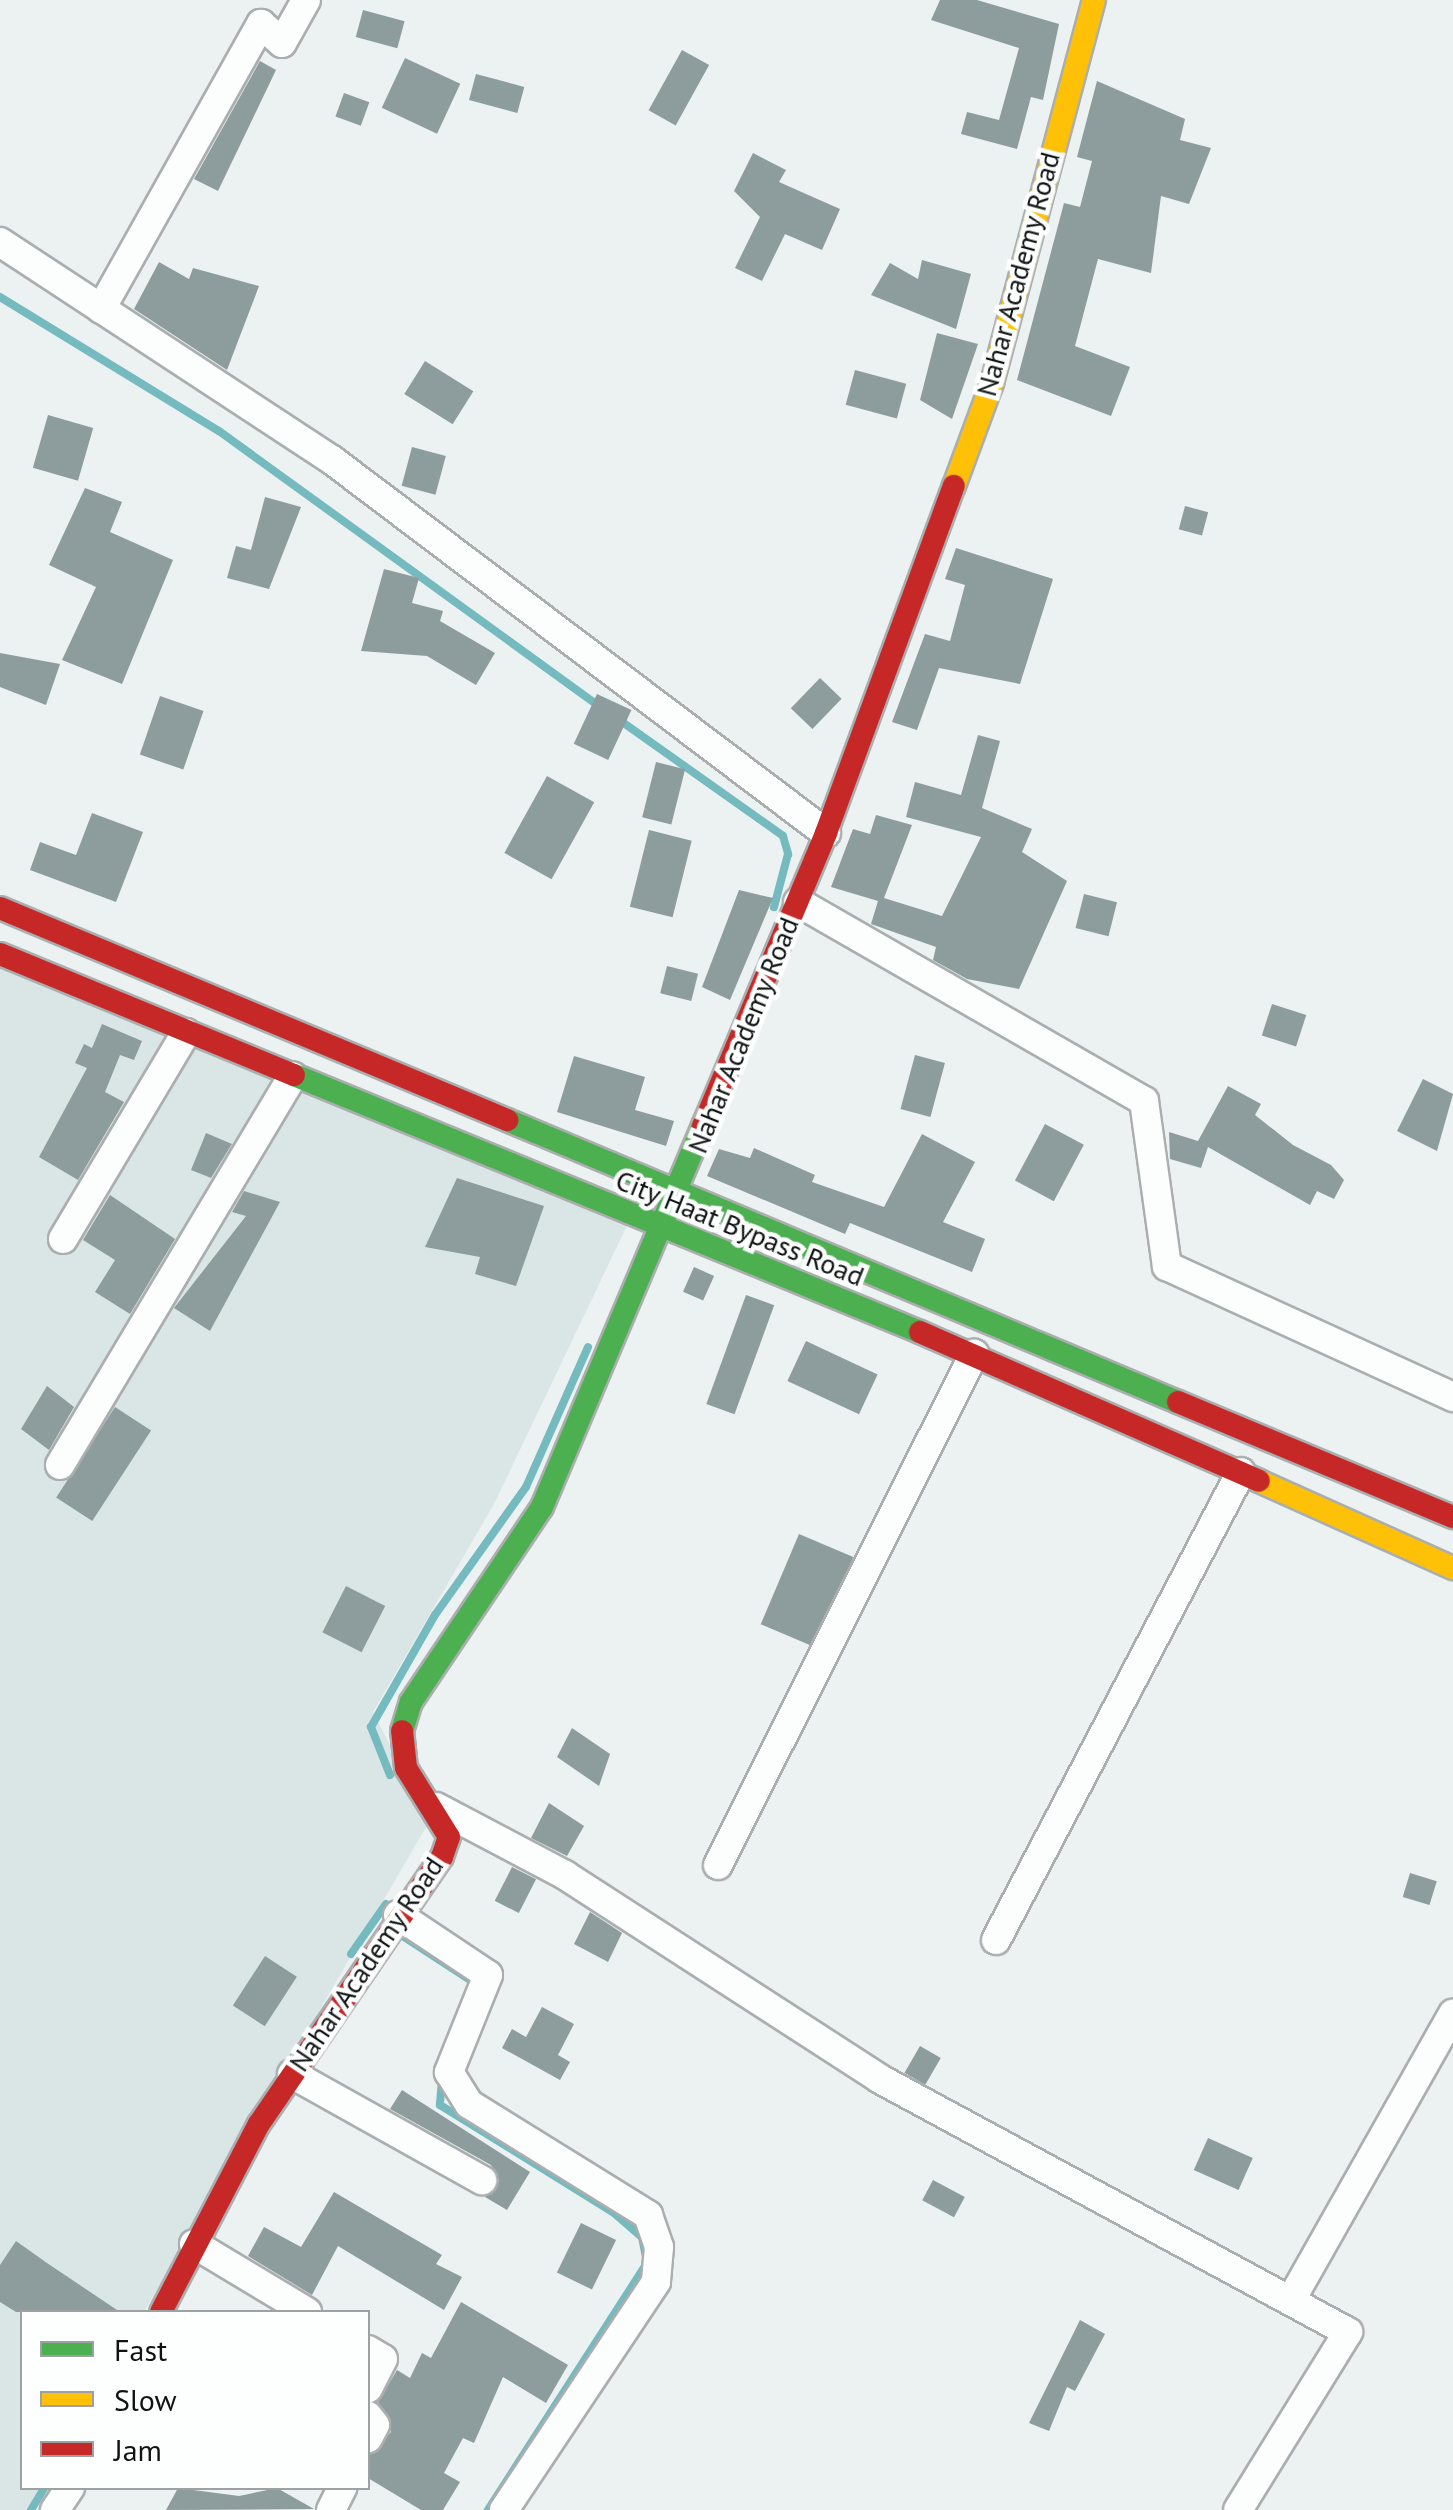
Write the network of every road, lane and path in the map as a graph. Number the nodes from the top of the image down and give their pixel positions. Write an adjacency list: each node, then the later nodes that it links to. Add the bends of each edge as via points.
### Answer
1 (306, 0): 4 (street, via 282,43 261,24)
2 (1094, 0): 5 (main road, Nahar Academy Road, via 992,382)
3 (0, 242): 4 (street)
4 (101, 308): 5 (street, via 332,460)
5 (826, 833): 6 (main road, Nahar Academy Road)
6 (798, 902): 11 (main road, Nahar Academy Road); 15 (street, via 1144,1100 1167,1266)
7 (0, 908): 11 (main road, City Haat Bypass Road)
8 (0, 954): 9 (main road, City Haat Bypass Road)
9 (186, 1032): 10 (main road, City Haat Bypass Road); 13 (street)
10 (293, 1076): 12 (main road, City Haat Bypass Road); 16 (street)
11 (679, 1190): 12 (main road, Nahar Academy Road); 18 (main road, City Haat Bypass Road)
12 (664, 1230): 14 (main road, City Haat Bypass Road); 20 (main road, Nahar Academy Road, via 542,1507 407,1700 400,1736 406,1768)
13 (64, 1239)
14 (974, 1354): 17 (main road, City Haat Bypass Road); 21 (street)
15 (1453, 1398)
16 (60, 1464)
17 (1241, 1472): 19 (main road, City Haat Bypass Road); 23 (street)
18 (1453, 1517)
19 (1453, 1568)
20 (436, 1808): 22 (main road, Nahar Academy Road, via 449,1836 442,1857); 28 (street, via 564,1875 880,2079)
21 (718, 1866)
22 (398, 1915): 25 (main road, Nahar Academy Road); 33 (street, via 488,1976 450,2072 469,2104 648,2215 659,2247 656,2282)
23 (996, 1940)
24 (1453, 2014): 28 (street)
25 (292, 2074): 26 (street); 27 (main road, Nahar Academy Road)
26 (482, 2180)
27 (194, 2244): 29 (main road, Nahar Academy Road); 30 (street)
28 (1291, 2300): 34 (street, via 1348,2332)
29 (162, 2310)
30 (303, 2310)
31 (370, 2351): 32 (street, via 383,2359)
32 (370, 2384)
33 (504, 2510)
34 (1238, 2510)

